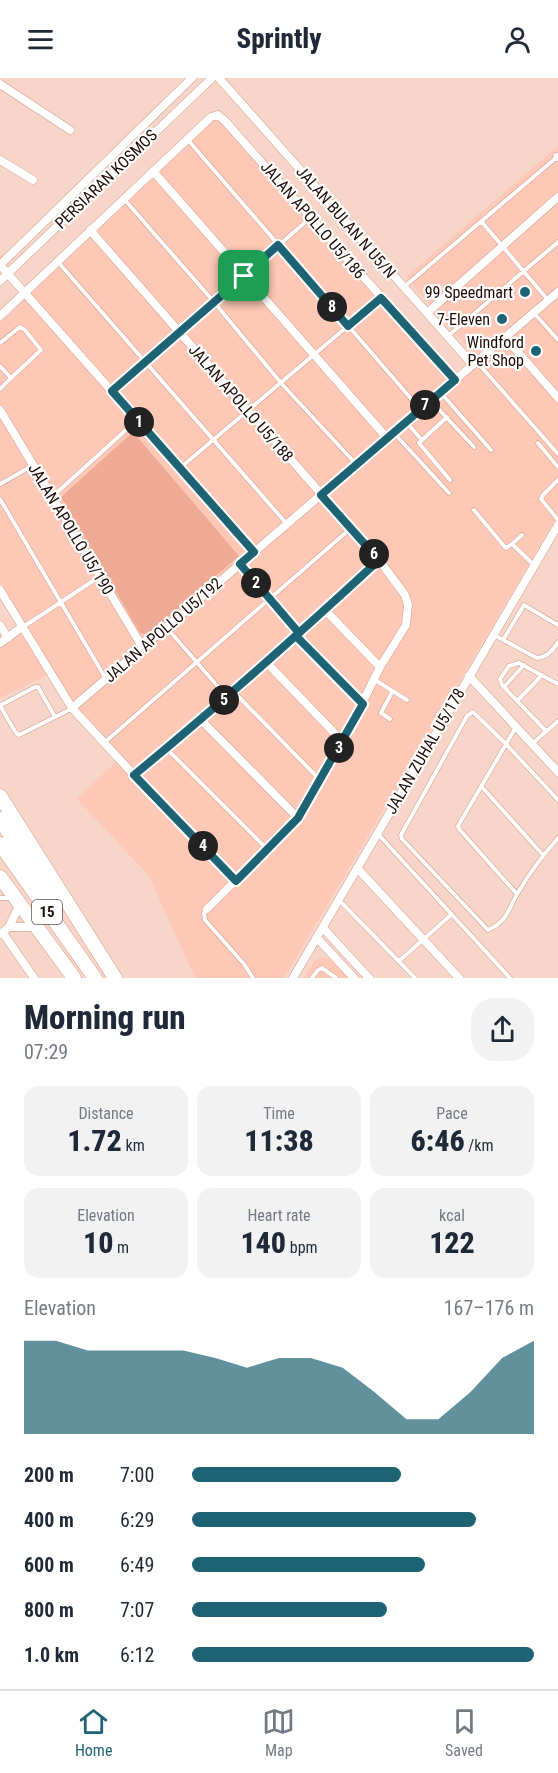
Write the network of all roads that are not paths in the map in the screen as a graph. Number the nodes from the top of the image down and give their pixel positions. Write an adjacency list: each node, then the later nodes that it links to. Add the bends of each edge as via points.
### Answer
1 (192, 78): 20 (street, PERSIARAN KOSMOS)
2 (212, 78): 22 (street, PERSIARAN KOSMOS)
3 (219, 78): 25 (street, JALAN BULAN N U5/N)
4 (0, 84): 5 (street)
5 (70, 130)
6 (188, 139): 9 (street); 13 (street, JALAN APOLLO U5/186, via 218,115); 17 (lane)
7 (558, 157): 14 (lane)
8 (0, 160): 10 (street)
9 (153, 171): 12 (street); 23 (street)
10 (33, 180)
11 (558, 197): 18 (street)
12 (124, 199): 15 (street); 30 (lane)
13 (310, 218): 17 (lane); 28 (street, JALAN APOLLO U5/186)
14 (481, 221): 18 (lane); 25 (lane)
15 (90, 230): 19 (street); 35 (street, JALAN APOLLO U5/188)
16 (558, 242): 21 (lane)
17 (278, 245): 23 (lane); 34 (lane)
18 (502, 246): 21 (lane); 32 (street)
19 (57, 262): 26 (street); 41 (lane)
20 (0, 265): 22 (street)
21 (524, 272): 29 (lane); 36 (lane)
22 (8, 273): 24 (street, PERSIARAN KOSMOS); 26 (street)
23 (244, 276): 30 (lane); 40 (street)
24 (0, 281)
25 (404, 287): 32 (street, JALAN BULAN N U5/N)
26 (25, 292): 33 (street); 48 (street)
27 (558, 292): 29 (street, JALAN APOLLO U5/192)
28 (381, 298): 34 (lane); 45 (street, JALAN APOLLO U5/186)
29 (549, 300): 31 (street, JALAN APOLLO U5/192)
30 (214, 302): 35 (lane); 46 (lane)
31 (534, 312): 37 (street, JALAN APOLLO U5/192); 38 (lane)
32 (427, 313): 36 (street, JALAN BULAN N U5/N)
33 (0, 316)
34 (348, 326): 40 (lane); 53 (lane)
35 (180, 332): 41 (lane); 54 (street, JALAN APOLLO U5/188)
36 (447, 336): 42 (street, JALAN BULAN N U5/N)
37 (505, 337): 42 (street, JALAN APOLLO U5/192); 50 (street)
38 (558, 340)
39 (0, 343): 44 (lane, via 20,327 41,348)
40 (314, 355): 46 (lane); 58 (street)
41 (145, 362): 48 (lane); 60 (lane)
42 (475, 363): 45 (street, JALAN APOLLO U5/192); 64 (lane)
43 (0, 366): 44 (lane)
44 (11, 378): 47 (lane)
45 (455, 380): 49 (street, JALAN APOLLO U5/192)
46 (281, 383): 54 (lane); 65 (lane)
47 (0, 389)
48 (112, 391): 56 (street)
49 (440, 393): 51 (street, JALAN APOLLO U5/192); 63 (lane)
50 (558, 398)
51 (431, 401): 53 (street, JALAN APOLLO U5/192); 55 (lane)
52 (0, 410): 66 (street, JALAN APOLLO U5/190)
53 (420, 410): 57 (street, JALAN APOLLO U5/192)
54 (248, 411): 60 (lane); 73 (street, JALAN APOLLO U5/188)
55 (447, 417): 59 (lane); 62 (lane)
56 (137, 420): 68 (street); 74 (lane)
57 (406, 422): 58 (street, JALAN APOLLO U5/192); 59 (lane)
58 (390, 435): 65 (street, JALAN APOLLO U5/192); 72 (lane)
59 (421, 440): 69 (lane, via 419,444)
60 (213, 441): 68 (lane); 78 (lane)
61 (538, 443): 67 (lane)
62 (474, 447)
63 (491, 450)
64 (558, 454)
65 (356, 464): 73 (street, JALAN APOLLO U5/192)
66 (32, 465): 71 (lane); 74 (street, JALAN APOLLO U5/190)
67 (558, 467)
68 (180, 468): 83 (street)
69 (450, 480)
70 (558, 480): 77 (lane, via 542,499)
71 (0, 484)
72 (449, 493)
73 (321, 495): 78 (street, JALAN APOLLO U5/192); 80 (street, JALAN APOLLO U5/188)
74 (52, 497): 87 (street, JALAN APOLLO U5/190)
75 (0, 499): 90 (lane)
76 (474, 510): 82 (lane, via 506,548)
77 (558, 520)
78 (287, 524): 83 (street, JALAN APOLLO U5/192)
79 (558, 525): 86 (street, JALAN ZUHAL U5/178)
80 (351, 528): 84 (street, JALAN APOLLO U5/188); 89 (lane)
81 (522, 535): 82 (lane)
82 (512, 544): 86 (lane)
83 (254, 552): 85 (street, JALAN APOLLO U5/192)
84 (379, 560): 91 (street); 106 (street, JALAN APOLLO U5/188, via 405,595 408,613 406,625)
85 (240, 564): 89 (lane); 95 (street, JALAN APOLLO U5/192)
86 (534, 565): 97 (street, JALAN ZUHAL U5/178)
87 (100, 577): 90 (lane); 102 (street, JALAN APOLLO U5/190)
88 (0, 590): 94 (street)
89 (270, 598): 96 (lane); 103 (lane)
90 (60, 601): 94 (lane); 109 (lane)
91 (325, 610): 96 (street); 106 (street)
92 (0, 625): 98 (street)
93 (558, 625): 99 (lane, via 524,605)
94 (22, 627): 98 (street); 118 (street)
95 (167, 627): 102 (street, JALAN APOLLO U5/192); 103 (lane)
96 (298, 634): 104 (street); 117 (lane)
97 (494, 635): 99 (lane); 108 (street, JALAN ZUHAL U5/178)
98 (8, 638): 101 (street)
99 (503, 640): 100 (lane, via 537,658 552,651)
100 (558, 642)
101 (0, 643)
102 (142, 648): 109 (street, JALAN APOLLO U5/192)
103 (197, 662): 114 (lane); 126 (lane)
104 (266, 663): 114 (street); 125 (street)
105 (524, 665): 107 (lane); 112 (lane); 112 (lane, via 514,663 504,671 500,679)
106 (380, 668): 110 (street, JALAN APOLLO U5/188)
107 (542, 675): 111 (lane); 116 (lane)
108 (469, 676): 123 (street); 138 (street, JALAN ZUHAL U5/178)
109 (106, 679): 118 (street, JALAN APOLLO U5/192)
110 (375, 680): 113 (lane); 117 (street, JALAN APOLLO U5/188)
111 (558, 684)
112 (504, 687): 116 (lane)
113 (392, 692): 115 (lane); 120 (lane, via 381,713)
114 (230, 694): 121 (street); 132 (lane)
115 (407, 699)
116 (518, 700): 124 (lane)
117 (363, 704): 125 (street, JALAN APOLLO U5/188)
118 (72, 708): 119 (lane); 126 (street)
119 (55, 717): 119 (lane, via 38,687 1,705 19,735)
120 (390, 719)
121 (201, 720): 129 (street); 136 (street)
122 (558, 721): 124 (lane)
123 (516, 727): 127 (lane); 128 (street)
124 (546, 731): 128 (lane)
125 (342, 742): 132 (street, JALAN APOLLO U5/188)
126 (104, 743): 131 (street)
127 (506, 744): 133 (lane); 135 (lane); 147 (lane, via 476,713 467,716 401,835 486,929 493,928 509,912)
128 (532, 744): 130 (street)
129 (166, 748): 131 (street); 141 (lane)
130 (558, 772)
131 (134, 775): 146 (street)
132 (320, 780): 136 (street, JALAN APOLLO U5/188)
133 (481, 786): 143 (lane); 147 (lane, via 459,828)
134 (0, 796): 162 (highway)
135 (558, 800)
136 (298, 818): 141 (street, JALAN APOLLO U5/188)
137 (0, 819): 162 (highway)
138 (377, 834): 144 (street, JALAN ZUHAL U5/178); 151 (lane)
139 (558, 838): 143 (lane)
140 (0, 844): 161 (highway, 15)
141 (267, 849): 146 (street, JALAN APOLLO U5/188)
142 (0, 851): 161 (highway)
143 (543, 855): 147 (lane)
144 (357, 868): 148 (street, JALAN ZUHAL U5/178); 156 (street)
145 (0, 878): 149 (highway, 15); 160 (highway)
146 (236, 881): 150 (street, JALAN APOLLO U5/188)
147 (517, 894)
148 (338, 900): 153 (street, JALAN ZUHAL U5/178); 157 (lane)
149 (11, 901): 152 (highway, 15); 154 (street)
150 (207, 909): 163 (lane, via 205,920)
151 (452, 914): 156 (lane); 158 (lane)
152 (34, 927): 154 (street); 160 (highway, 15)
153 (322, 928): 155 (street, JALAN ZUHAL U5/178); 168 (street)
154 (4, 932): 159 (street)
155 (317, 938): 164 (street, JALAN ZUHAL U5/178); 167 (street)
156 (423, 940): 157 (lane); 170 (street)
157 (399, 961): 169 (lane)
158 (510, 977)
159 (34, 978)
160 (73, 978)
161 (93, 978)
162 (114, 978)
163 (253, 978)
164 (293, 978)
165 (312, 978): 166 (lane, via 322,968)
166 (336, 978)
167 (354, 978)
168 (369, 978)
169 (415, 978)
170 (459, 978)

